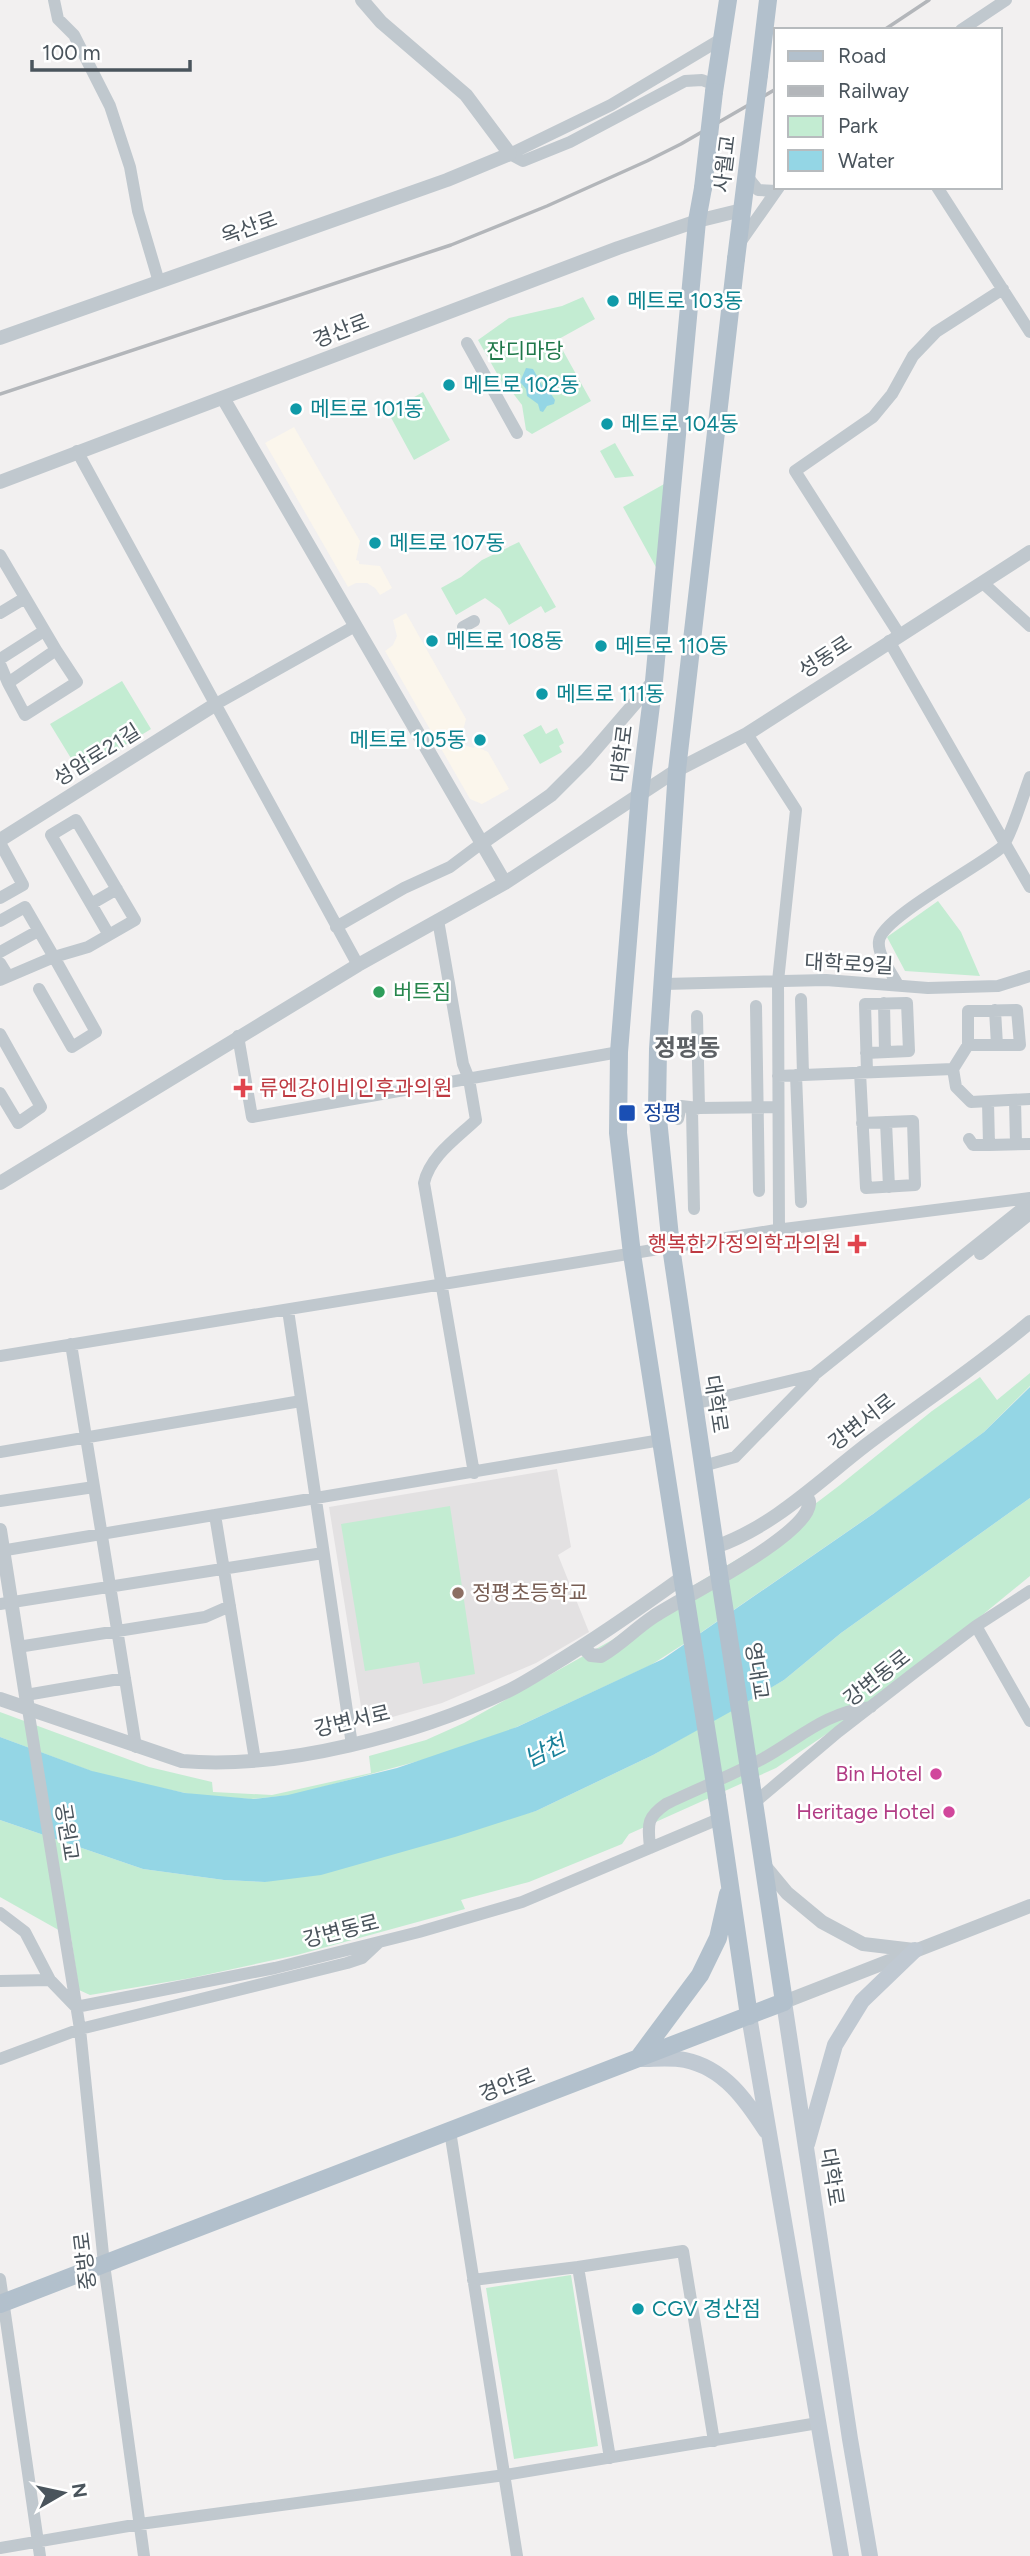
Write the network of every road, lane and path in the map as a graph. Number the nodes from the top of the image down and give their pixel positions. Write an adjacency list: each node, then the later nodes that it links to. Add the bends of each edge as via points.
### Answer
1 (54, 0): 16 (street, via 58,19 74,36 110,106)
2 (362, 0): 9 (street, via 381,22 466,94)
3 (727, 0): 7 (main road, 사월교)
4 (768, 0): 10 (main road, 사월교, bridge)
5 (1006, 0): 6 (street)
6 (964, 28)
7 (723, 38): 8 (main road, 사월교); 9 (street, via 611,105)
8 (715, 89): 9 (street, via 702,80 685,81 570,142 523,161); 14 (main road, 사월교, bridge)
9 (510, 155): 16 (street, 옥산로)
10 (746, 175): 11 (street, via 758,190); 13 (main road, 사월교, bridge)
11 (778, 189): 15 (street)
12 (938, 189): 17 (street)
13 (742, 210): 14 (street, 경산로); 15 (main road, 사월교, bridge)
14 (697, 221): 21 (street, 경산로); 36 (main road, 대학로)
15 (737, 253): 40 (main road, 대학로)
16 (159, 282): 19 (street, 옥산로)
17 (1003, 289): 18 (street); 33 (street, via 936,332 913,356 873,417 795,471)
18 (1030, 332)
19 (0, 338)
20 (467, 343): 22 (street)
21 (223, 398): 23 (street, 경산로); 30 (street)
22 (517, 432)
23 (77, 451): 24 (street, 경산로); 38 (street)
24 (0, 482)
25 (1030, 552): 27 (street, 성동로)
26 (0, 555): 28 (street)
27 (983, 583): 31 (street); 33 (street, 성동로)
28 (25, 598): 29 (street); 32 (street)
29 (0, 613)
30 (355, 625): 38 (street); 44 (street)
31 (1030, 626)
32 (44, 631): 34 (street); 35 (street)
33 (894, 638): 39 (street, 성동로); 45 (street)
34 (57, 650): 37 (street); 37 (street, via 78,682 25,715)
35 (0, 662): 37 (street)
36 (654, 681): 42 (main road, 대학로); 44 (street, via 551,795)
37 (8, 683)
38 (216, 704): 43 (street, 성암로21길); 54 (street)
39 (747, 734): 40 (street, 성동로); 63 (street, via 796,810)
40 (677, 769): 42 (street, 성동로); 64 (main road, 대학로)
41 (1030, 777): 45 (street)
42 (640, 793): 47 (street, 성동로); 76 (main road, 대학로)
43 (0, 842): 50 (street, via 23,885)
44 (482, 843): 47 (street); 54 (street, via 450,867)
45 (1004, 845): 46 (street); 65 (street, via 881,933 880,950)
46 (1026, 872): 48 (street)
47 (505, 883): 52 (street, 성동로)
48 (1030, 887)
49 (117, 889): 51 (street); 51 (street, via 76,820 51,835); 56 (street, via 135,920)
50 (0, 898)
51 (91, 904): 56 (street)
52 (438, 920): 60 (street, 성동로); 84 (street)
53 (0, 921): 55 (street, via 25,907)
54 (336, 927): 60 (street)
55 (38, 930): 57 (street); 58 (street)
56 (109, 935): 58 (street)
57 (0, 952)
58 (54, 957): 62 (street); 66 (street, via 96,1032 72,1047)
59 (0, 963): 62 (street)
60 (358, 965): 73 (street, 성동로)
61 (1030, 976): 65 (street, 대학로9길, via 998,986)
62 (4, 978)
63 (778, 981): 64 (street, 대학로9길); 65 (street, 대학로9길); 83 (street)
64 (664, 984): 106 (main road, 대학로, via 657,1109)
65 (898, 985)
66 (39, 989)
67 (801, 999): 82 (street)
68 (884, 1003): 77 (street); 77 (street, via 907,1003 909,1051); 78 (street, via 865,1004)
69 (756, 1006): 91 (street)
70 (995, 1010): 74 (street, via 968,1011); 75 (street); 75 (street, via 1017,1010 1020,1045)
71 (697, 1016): 90 (street)
72 (0, 1034): 85 (street, via 41,1107 18,1123)
73 (238, 1036): 84 (street, via 252,1116); 99 (street, 성동로)
74 (968, 1045): 75 (street); 79 (street)
75 (997, 1045)
76 (619, 1052): 84 (street); 107 (main road, 대학로, via 618,1133)
77 (891, 1052): 78 (street); 80 (street)
78 (866, 1053): 81 (street)
79 (953, 1069): 80 (street); 88 (street, via 956,1087 971,1102)
80 (897, 1071): 81 (street)
81 (863, 1072): 82 (street); 94 (street)
82 (800, 1075): 83 (street); 102 (street)
83 (778, 1076): 89 (street)
84 (469, 1079): 109 (street, via 476,1119 435,1158 424,1184)
85 (0, 1093)
86 (1030, 1099): 87 (street)
87 (1015, 1100): 88 (street); 97 (street)
88 (988, 1101): 96 (street)
89 (778, 1107): 91 (street); 105 (street)
90 (698, 1108): 91 (street); 92 (street, via 681,1107); 104 (street, via 692,1110)
91 (758, 1108): 101 (street)
92 (678, 1119)
93 (886, 1122): 94 (street); 100 (street); 100 (street, via 913,1121 915,1185)
94 (862, 1123): 100 (street, via 866,1188)
95 (969, 1139): 96 (street, via 973,1145)
96 (989, 1144): 97 (street)
97 (1016, 1144): 98 (street)
98 (1030, 1144)
99 (0, 1184)
100 (889, 1187)
101 (759, 1191)
102 (801, 1202)
103 (1030, 1205): 105 (street); 108 (street); 114 (street)
104 (694, 1209)
105 (779, 1229): 106 (street)
106 (671, 1247): 107 (street); 116 (main road, 대학로)
107 (632, 1254): 109 (street); 118 (main road, 대학로)
108 (980, 1255)
109 (442, 1285): 110 (street); 121 (street)
110 (288, 1310): 112 (street); 115 (street)
111 (1030, 1322): 123 (street, 강변서로)
112 (71, 1344): 113 (street); 117 (street)
113 (0, 1356)
114 (814, 1376): 116 (street); 120 (street, via 735,1457)
115 (301, 1401): 117 (street); 124 (street)
116 (693, 1404): 120 (main road, 대학로)
117 (86, 1437): 119 (street); 122 (street)
118 (661, 1440): 121 (street); 134 (main road, 대학로)
119 (0, 1452)
120 (703, 1466): 129 (main road, 대학로)
121 (474, 1473): 124 (street)
122 (94, 1487): 125 (street); 128 (street)
123 (805, 1495): 129 (street, 강변서로, via 740,1538); 142 (street, via 809,1506 800,1519 749,1562 653,1617 601,1656 591,1655)
124 (315, 1498): 126 (street); 131 (street)
125 (0, 1501)
126 (215, 1515): 128 (street); 133 (street)
127 (0, 1530): 130 (street)
128 (102, 1534): 130 (street); 135 (street)
129 (715, 1547): 132 (main road, 대학로)
130 (2, 1551): 137 (street)
131 (323, 1553): 133 (street); 148 (street)
132 (718, 1567): 151 (main road, 영대교, bridge)
133 (224, 1568): 135 (street); 138 (street)
134 (684, 1583): 142 (street, 강변서로); 152 (main road, bridge)
135 (110, 1586): 137 (street); 140 (street)
136 (1030, 1591): 139 (street, 강변동로)
137 (6, 1603): 141 (street)
138 (230, 1606): 140 (street, via 205,1617); 150 (street)
139 (975, 1626): 146 (street, 강변동로); 147 (street)
140 (117, 1631): 141 (street); 143 (street)
141 (18, 1647): 145 (street)
142 (583, 1647): 148 (street, 강변서로, via 512,1690 428,1724)
143 (125, 1678): 145 (street); 149 (street)
144 (0, 1699): 145 (street, 강변서로)
145 (27, 1702): 149 (street, 강변서로); 160 (street, 공원교)
146 (873, 1707): 151 (street, 강변동로); 153 (street, via 826,1718 764,1758 666,1804 649,1822)
147 (1030, 1721)
148 (352, 1745): 150 (street, 강변서로)
149 (136, 1747): 150 (street, 강변서로, via 182,1762)
150 (256, 1760)
151 (754, 1803): 154 (main road, 대학로)
152 (721, 1818): 153 (street, 강변동로); 155 (main road)
153 (650, 1848): 158 (street, 강변동로, via 522,1902)
154 (763, 1864): 159 (street, via 788,1894 822,1922 863,1944); 163 (main road, 대학로)
155 (731, 1884): 165 (main road); 167 (main road, via 718,1938 700,1976)
156 (1030, 1906): 159 (street, 경안로)
157 (0, 1913): 161 (street, via 25,1932)
158 (380, 1942): 164 (street, 강변동로); 166 (street, via 347,1964)
159 (915, 1950): 163 (street, 경안로); 171 (main road, via 862,2001 835,2045)
160 (68, 1961): 164 (street, 중방로)
161 (50, 1980): 162 (street); 164 (street)
162 (0, 1981)
163 (784, 2003): 165 (main road, 경안로); 171 (main road, 대학로)
164 (76, 2007): 166 (street, 중방로)
165 (750, 2016): 167 (main road, 경안로); 170 (main road)
166 (80, 2029): 168 (street); 172 (street, 중방로)
167 (638, 2058): 169 (main road, 경안로); 170 (main road, via 686,2060 718,2073 745,2098)
168 (0, 2059)
169 (450, 2131): 172 (main road, 경안로); 175 (street)
170 (770, 2137): 177 (main road)
171 (805, 2150): 188 (main road, 대학로)
172 (104, 2264): 176 (main road, 경안로); 181 (street, 중방로)
173 (578, 2267): 175 (street); 178 (street, via 683,2251); 179 (street)
174 (0, 2278): 176 (street)
175 (473, 2280): 180 (street)
176 (2, 2304): 182 (street)
177 (818, 2423): 178 (street); 187 (main road)
178 (714, 2441): 179 (street)
179 (610, 2458): 180 (street)
180 (505, 2475): 181 (street); 186 (street)
181 (140, 2524): 182 (street); 185 (street, 중방로)
182 (38, 2541): 183 (street); 184 (street)
183 (0, 2548)
184 (40, 2556)
185 (144, 2556)
186 (517, 2556)
187 (841, 2556)
188 (870, 2556)

